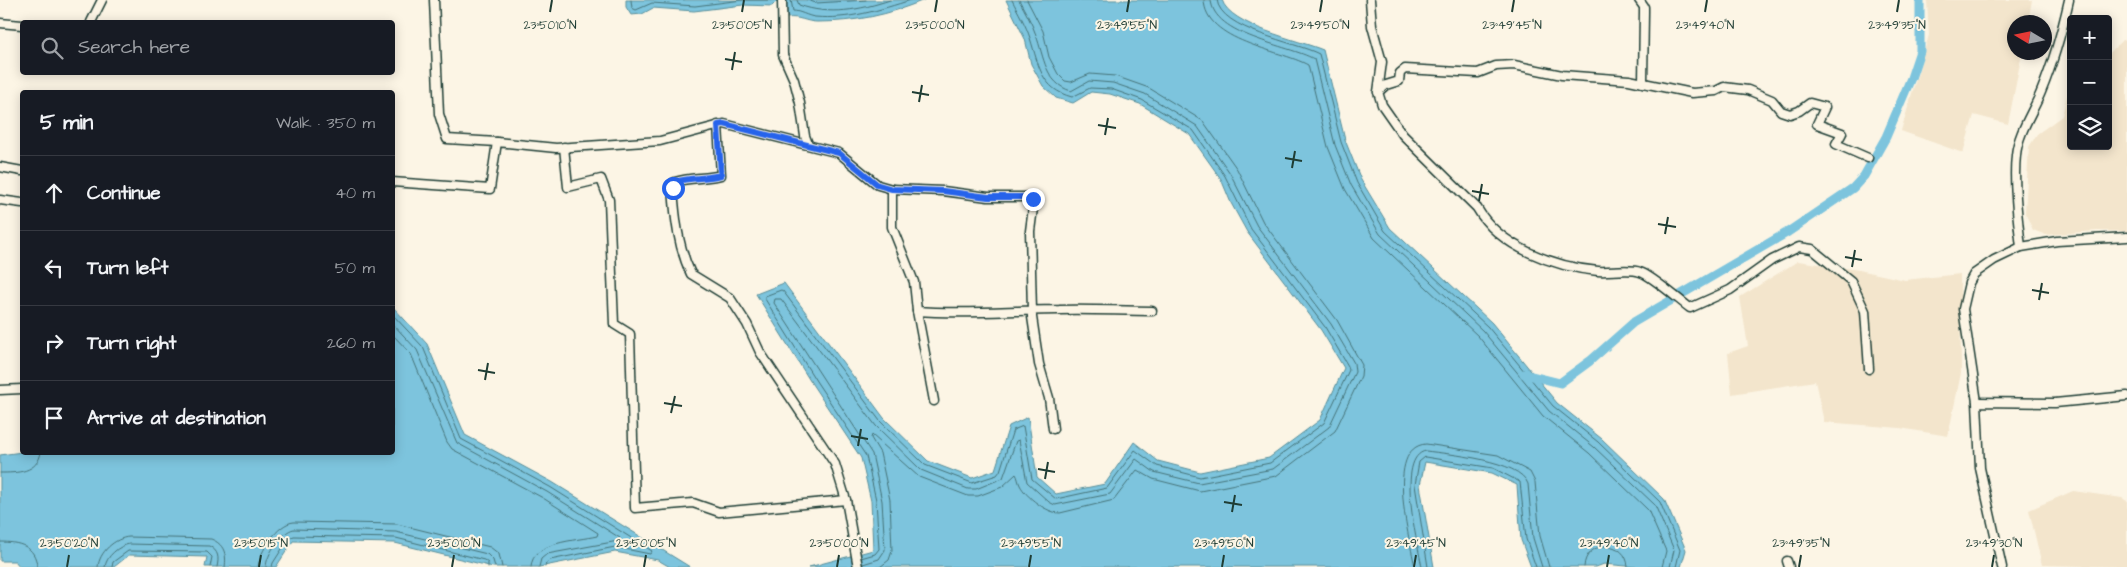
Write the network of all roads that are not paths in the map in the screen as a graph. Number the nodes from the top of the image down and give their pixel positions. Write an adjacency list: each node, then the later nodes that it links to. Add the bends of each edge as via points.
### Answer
1 (102, 0): 7 (street)
2 (434, 0): 13 (street, via 439,114 447,139)
3 (782, 0): 14 (street, via 783,55 794,80)
4 (1370, 0): 11 (street, via 1372,26 1382,62)
5 (1639, 0): 10 (street, via 1644,8)
6 (2069, 0): 24 (street, via 2044,84 2022,130 2016,155)
7 (92, 20)
8 (0, 23): 9 (street)
9 (20, 25)
10 (1643, 83): 11 (street, via 1562,75 1505,64 1478,72 1405,69 1400,73 1399,81); 16 (street, via 1692,93 1724,87 1748,90 1772,100 1781,111 1790,114 1810,103 1825,106 1817,124 1842,133 1836,144)
11 (1378, 92): 28 (street, via 1382,105 1403,135 1477,208 1484,221 1531,254 1565,266 1599,271 1640,271 1690,308 1730,290 1772,260 1800,246 1812,248 1850,281 1865,312)
12 (718, 125): 14 (street); 15 (street, via 660,140); 35 (street, via 721,175 680,180 673,188 677,232 687,267 691,274 730,298 760,352 835,464)
13 (497, 142): 15 (street); 19 (street, via 490,189)
14 (808, 144): 20 (street, via 839,153 878,185)
15 (564, 148): 35 (street, via 568,187 601,179 609,200 614,324 630,334 635,508 693,503 719,512)
16 (1868, 158)
17 (0, 167): 18 (street)
18 (20, 171)
19 (395, 182)
20 (892, 189): 25 (street, via 892,227 914,282); 26 (street, via 988,197 1032,197)
21 (0, 200): 22 (street)
22 (20, 203)
23 (2127, 237): 24 (street, via 2057,241)
24 (2021, 247): 33 (street, via 1974,274 1967,291 1964,309)
25 (917, 311): 26 (street); 32 (street)
26 (1032, 311): 27 (street); 34 (street)
27 (1152, 311)
28 (1869, 369)
29 (20, 389): 30 (street)
30 (0, 390)
31 (2127, 396): 33 (street, via 2055,403)
32 (934, 401)
33 (1977, 402): 37 (street, via 1980,468)
34 (1053, 429)
35 (846, 500): 36 (street)
36 (858, 567)
37 (2002, 567)

